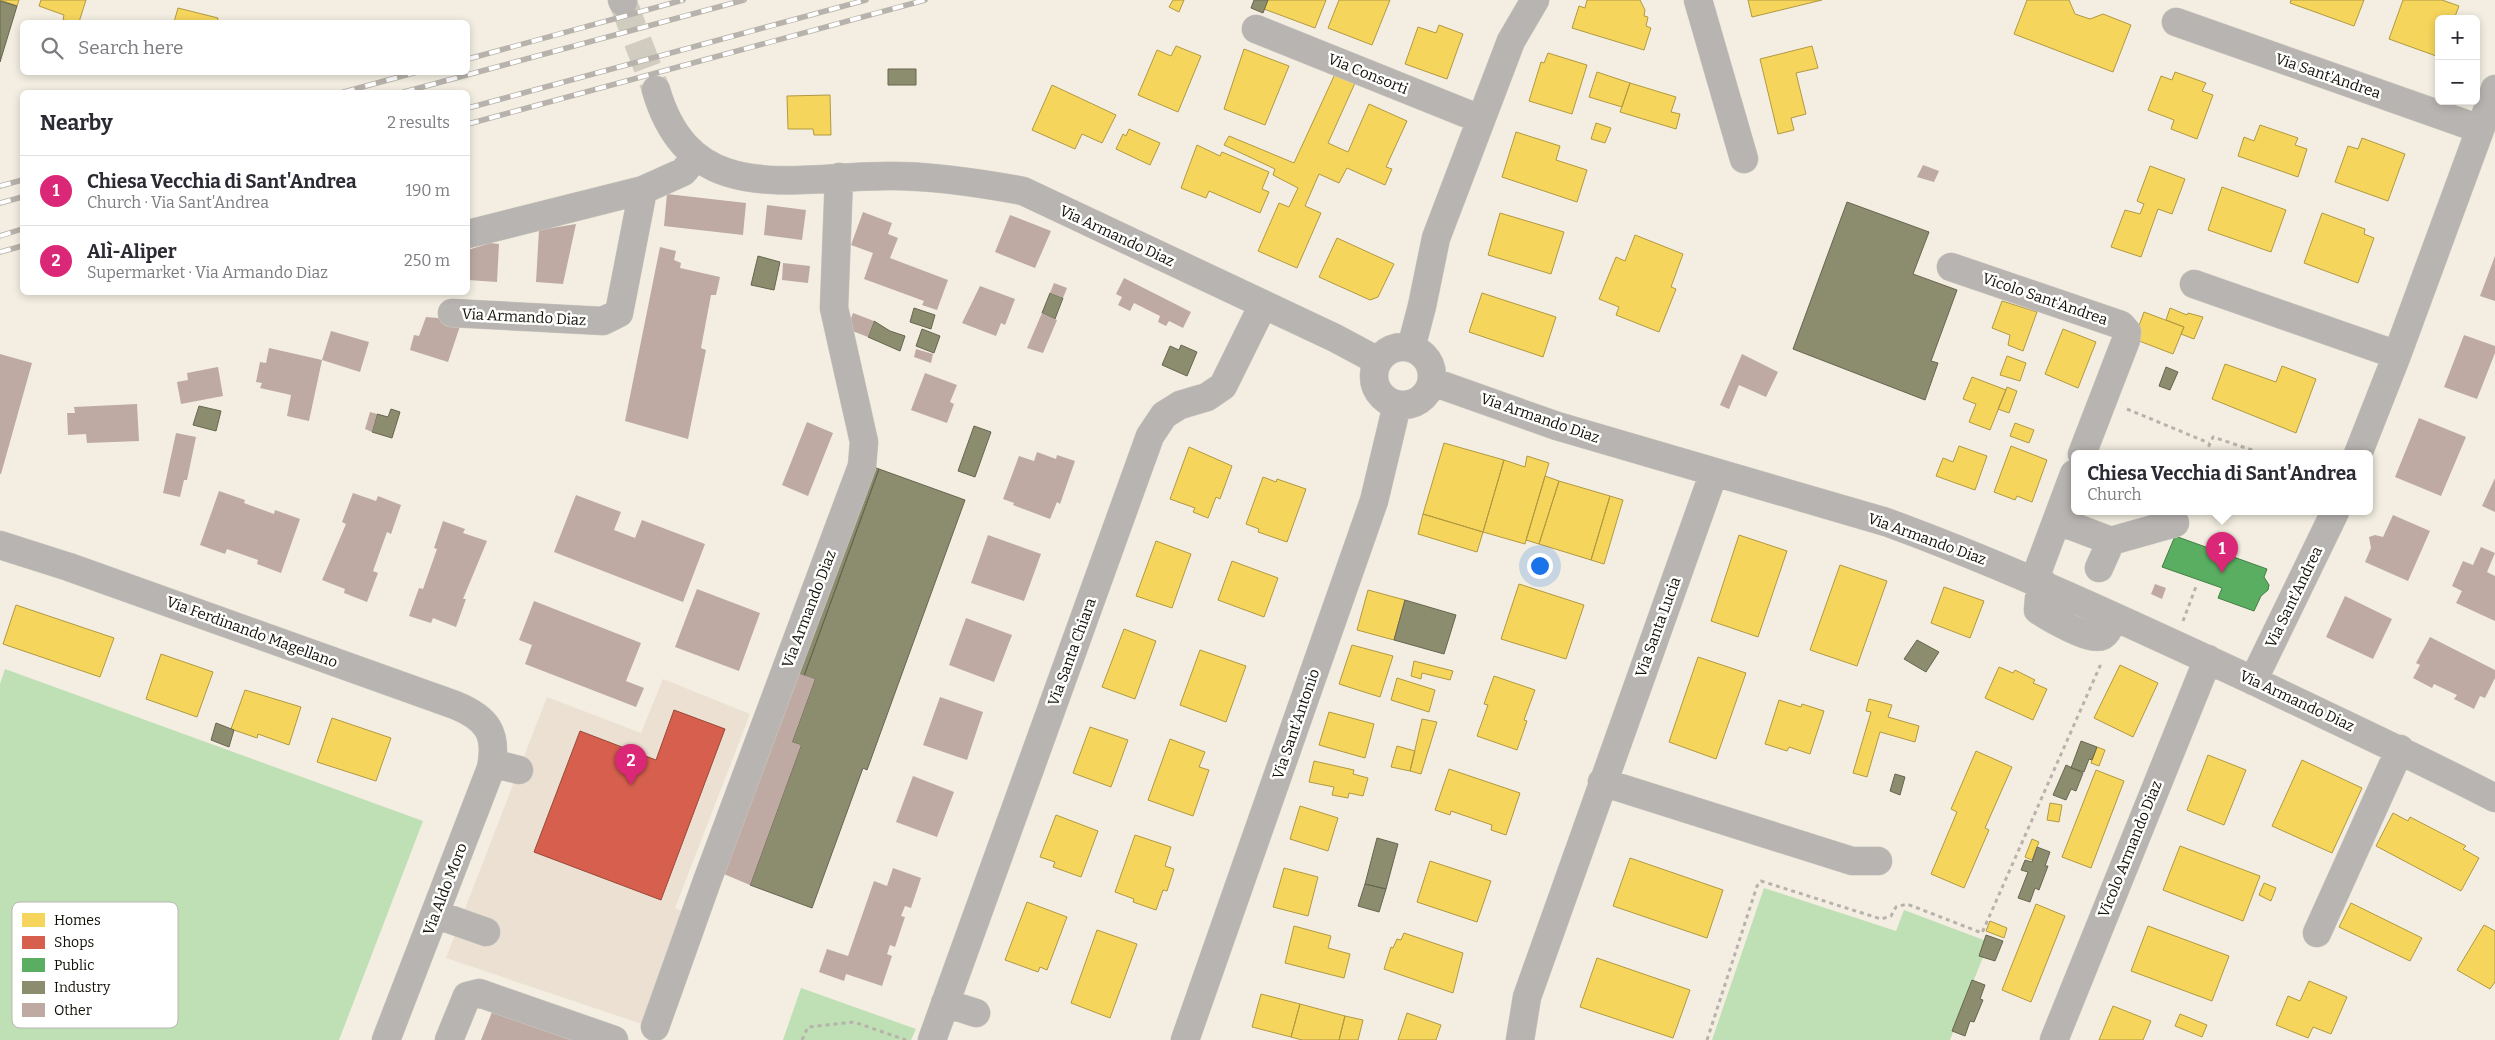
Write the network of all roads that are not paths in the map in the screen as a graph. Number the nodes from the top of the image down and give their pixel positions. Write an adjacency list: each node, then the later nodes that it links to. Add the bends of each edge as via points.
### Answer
1 (1535, 0): 7 (street, via 1511,41)
2 (1698, 0): 10 (street)
3 (2176, 22): 8 (street, Via Sant'Andrea)
4 (1256, 29): 7 (street, Via Consorti)
5 (2495, 89): 8 (street)
6 (656, 90): 9 (street, Via Armando Diaz, via 678,137)
7 (1480, 119): 18 (street, via 1436,238)
8 (2480, 129): 19 (street)
9 (696, 157): 11 (street, Via Armando Diaz, via 711,168 740,178); 12 (street, via 683,172)
10 (1744, 159)
11 (839, 177): 16 (street, Via Armando Diaz, via 893,176 971,181 1023,192); 48 (street, Via Armando Diaz, via 834,308 864,442 862,466)
12 (643, 190): 13 (street); 17 (street, Via Armando Diaz, via 619,313 603,321)
13 (470, 233)
14 (1951, 267): 23 (street, Vicolo Sant'Andrea, via 2121,325 2127,332)
15 (2194, 284): 19 (street)
16 (1263, 305): 20 (street, Via Armando Diaz); 46 (street, Via Santa Chiara, via 1223,386 1208,397 1180,405 1164,415 1150,436)
17 (452, 313)
18 (1411, 348): 20 (street, via 1398,347 1386,352); 21 (street, via 1429,362)
19 (2398, 355): 24 (street)
20 (1378, 361): 22 (street, via 1373,374 1375,388 1384,399)
21 (1433, 382): 22 (street, via 1423,398 1411,405); 25 (street, Via Armando Diaz, via 1557,426)
22 (1397, 405): 53 (street, Via Sant'Antonio, via 1374,501)
23 (2083, 450)
24 (2360, 450)
25 (1714, 472): 33 (street, Via Armando Diaz, via 1886,522); 40 (street, Via Santa Lucia)
26 (2071, 484): 33 (street)
27 (2326, 515): 36 (street, Via Sant'Andrea)
28 (2174, 523): 30 (street)
29 (2069, 525): 30 (street)
30 (2110, 541): 32 (street)
31 (0, 545): 38 (street, Via Ferdinando Magellano, via 455,705 482,719)
32 (2099, 568)
33 (2040, 583): 34 (street, Via Armando Diaz); 34 (street, via 2038,610 2049,619 2094,637 2102,636)
34 (2113, 616): 35 (street, Via Armando Diaz)
35 (2208, 659): 36 (street, Via Armando Diaz); 55 (street, Vicolo Armando Diaz)
36 (2254, 681): 37 (street, Via Armando Diaz)
37 (2400, 749): 41 (street, Via Armando Diaz); 45 (street)
38 (492, 750): 39 (street); 43 (street, Via Aldo Moro)
39 (519, 770)
40 (1602, 782): 42 (street, via 1852,861); 54 (street, Via Santa Lucia, via 1527,997)
41 (2495, 798)
42 (1878, 861)
43 (435, 914): 44 (street); 49 (street, Via Aldo Moro)
44 (486, 932)
45 (2317, 933)
46 (945, 1002): 47 (street); 52 (street, Via Santa Chiara)
47 (976, 1013)
48 (655, 1026)
49 (386, 1040)
50 (449, 1040): 51 (street, via 467,996 479,993)
51 (614, 1040)
52 (932, 1040)
53 (1185, 1040)
54 (1520, 1040)
55 (2054, 1040)

